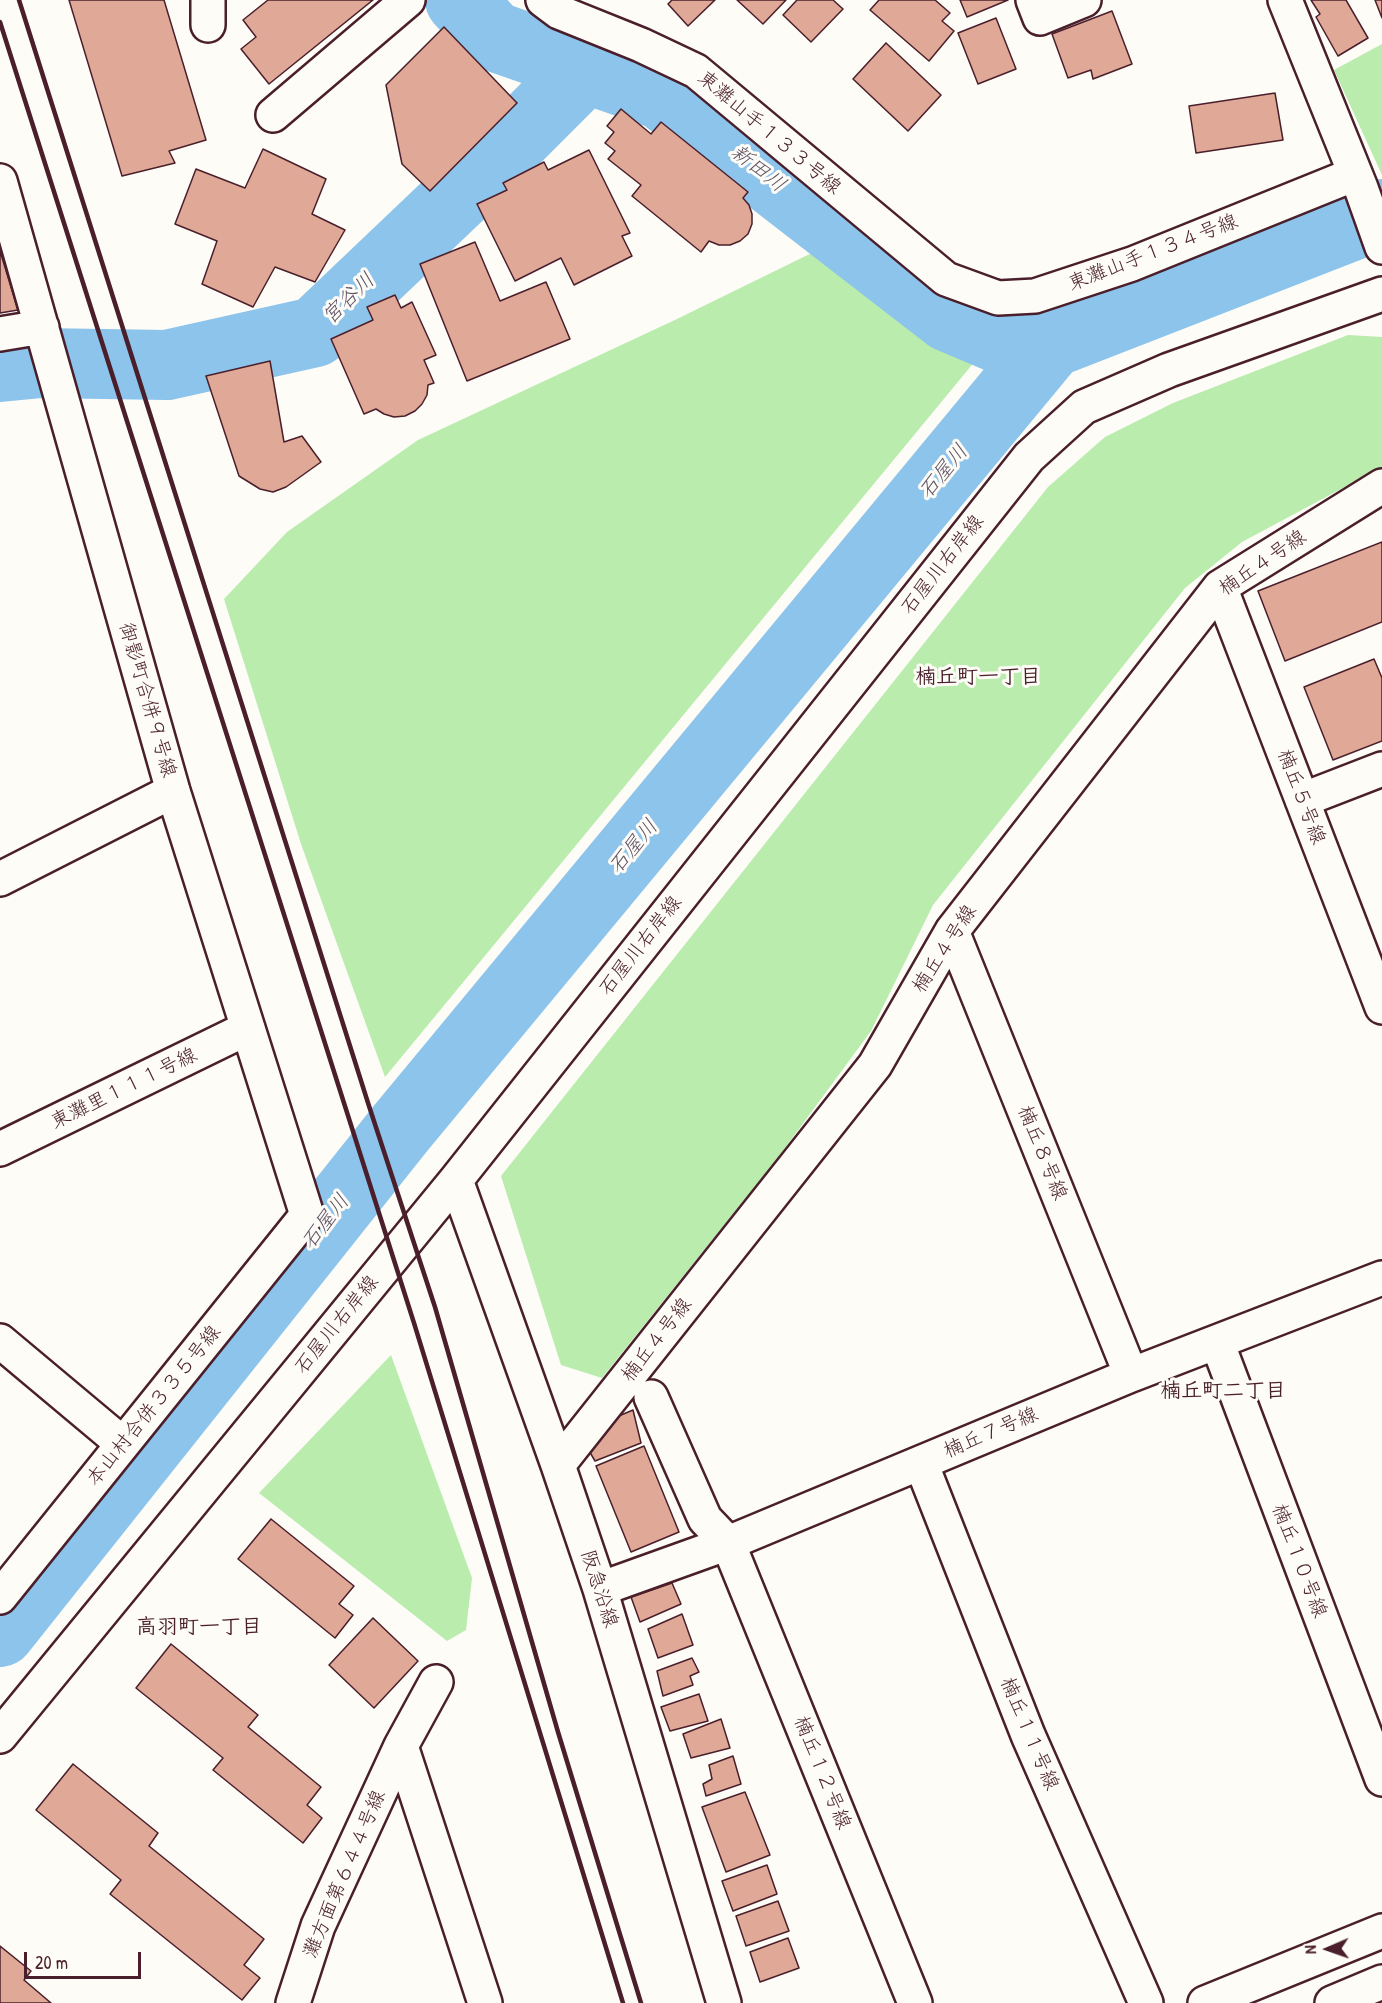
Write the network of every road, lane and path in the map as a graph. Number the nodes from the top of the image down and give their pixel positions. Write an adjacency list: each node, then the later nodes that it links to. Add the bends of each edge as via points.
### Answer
1 (408, 0): 6 (street)
2 (543, 0): 10 (street, 東灘山手１３３号線, via 559,12 696,71)
3 (1033, 0): 4 (street, via 1040,18)
4 (1084, 0)
5 (1285, 0): 8 (street)
6 (273, 115)
7 (0, 181): 13 (street, 御影町合併９号線)
8 (1358, 181): 9 (street); 10 (street, 東灘山手１３４号線, via 1035,296 998,298)
9 (1381, 245)
10 (946, 279)
11 (1382, 294): 24 (street, 石屋川右岸線, via 1169,370 1084,407 1029,457)
12 (0, 334): 13 (street)
13 (46, 340): 17 (street, 御影町合併９号線)
14 (1382, 486): 15 (street, 楠丘４号線)
15 (1220, 588): 18 (street, 楠丘５号線); 20 (street, 楠丘４号線)
16 (1382, 769): 18 (street)
17 (173, 791): 19 (street); 22 (street, 御影町合併９号線)
18 (1302, 800): 21 (street, 楠丘５号線)
19 (0, 879)
20 (952, 931): 29 (street, 楠丘８号線); 33 (street, 楠丘４号線, via 875,1065)
21 (1382, 1006)
22 (248, 1028): 23 (street, 東灘里１１１号線); 25 (street, 御影町合併９号線)
23 (0, 1149)
24 (456, 1180): 33 (street, 阪急沿線); 38 (street, 石屋川右岸線)
25 (307, 1215): 31 (street, 本山村合併３３５号線)
26 (1382, 1278): 28 (street, 楠丘７号線)
27 (0, 1341): 31 (street)
28 (1217, 1342): 29 (street, 楠丘７号線); 40 (street, 楠丘１０号線)
29 (1131, 1375): 32 (street, 楠丘７号線)
30 (651, 1397): 34 (street, via 705,1519)
31 (123, 1444): 36 (street, 本山村合併３３５号線)
32 (921, 1462): 34 (street, 楠丘７号線); 47 (street, 楠丘１１号線, via 1028,1735)
33 (558, 1465): 35 (street, 阪急沿線)
34 (728, 1543): 35 (street, 楠丘７号線); 46 (street, 楠丘１２号線)
35 (600, 1589): 45 (street, 阪急沿線)
36 (0, 1596)
37 (436, 1682): 39 (street, 灘方面第６４４号線)
38 (0, 1736)
39 (401, 1746): 43 (street, 灘方面第６４４号線, via 318,1926); 44 (street)
40 (1382, 1779)
41 (1382, 1931): 48 (street)
42 (1382, 1982): 49 (street)
43 (292, 2003)
44 (485, 2003)
45 (724, 2003)
46 (915, 2003)
47 (1146, 2003)
48 (1205, 2003)
49 (1332, 2003)

